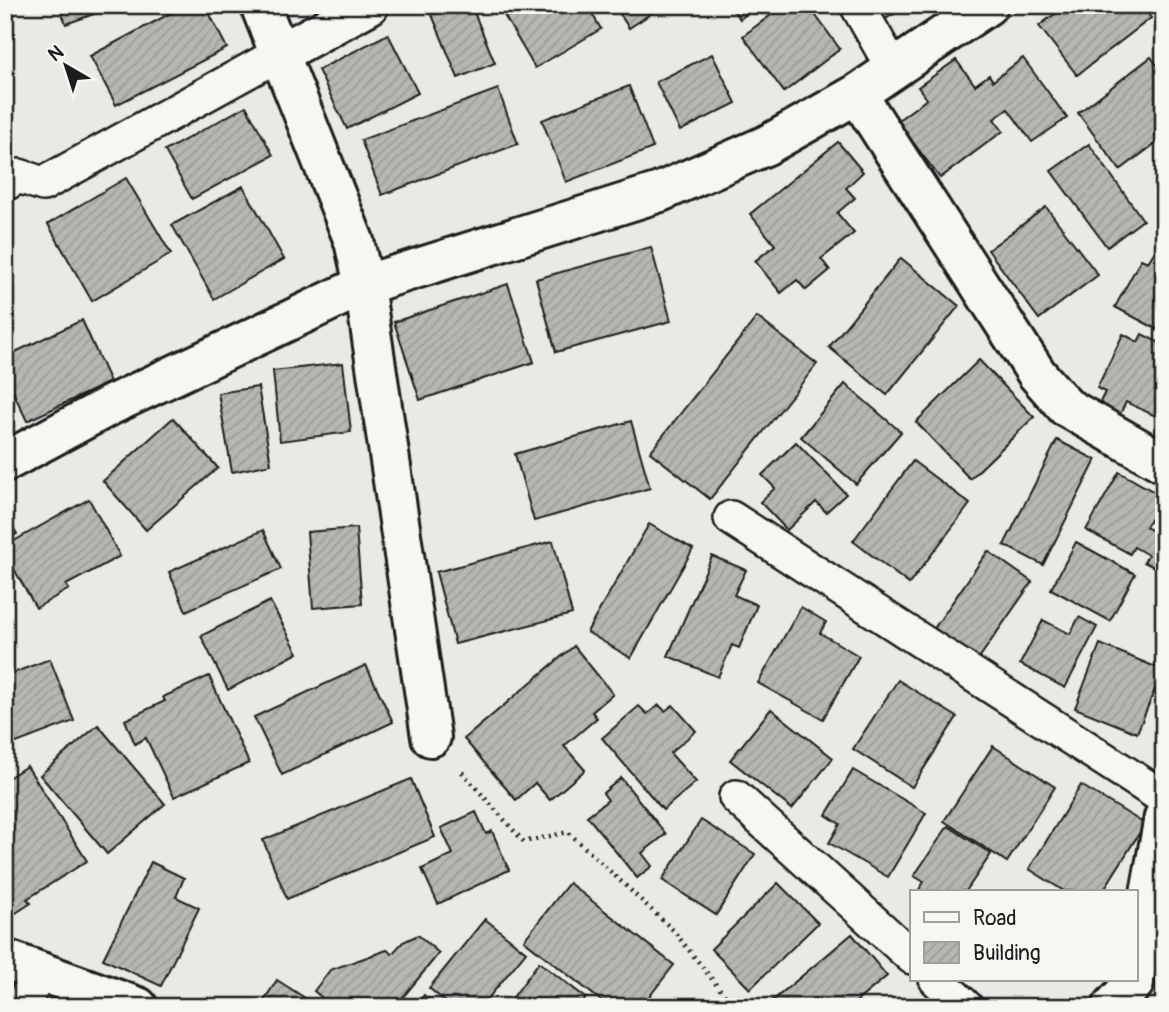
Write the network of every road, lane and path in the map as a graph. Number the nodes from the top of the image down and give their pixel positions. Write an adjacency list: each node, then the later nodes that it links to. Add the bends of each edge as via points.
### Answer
1 (260, 5): 5 (street)
2 (369, 5): 5 (street)
3 (858, 5): 6 (lane)
4 (988, 5): 6 (street)
5 (279, 54): 8 (lane, via 43,184 19,176); 9 (street, via 354,241)
6 (893, 68): 7 (street)
7 (857, 94): 9 (street, via 767,145 660,192); 11 (street, via 1037,374 1066,407)
8 (5, 184)
9 (364, 285): 10 (street, via 111,405); 13 (street)
10 (5, 462)
11 (1164, 463)
12 (730, 518): 15 (lane)
13 (431, 737): 25 (path, via 524,842 568,832 673,930)
14 (736, 797): 17 (lane)
15 (1164, 798)
16 (1164, 817): 19 (street)
17 (910, 955)
18 (5, 959): 20 (street)
19 (1138, 960)
20 (41, 971): 23 (lane); 24 (street)
21 (938, 981): 26 (lane)
22 (1134, 981): 27 (street)
23 (21, 1007)
24 (138, 1007)
25 (734, 1007)
26 (967, 1007)
27 (1112, 1007)

